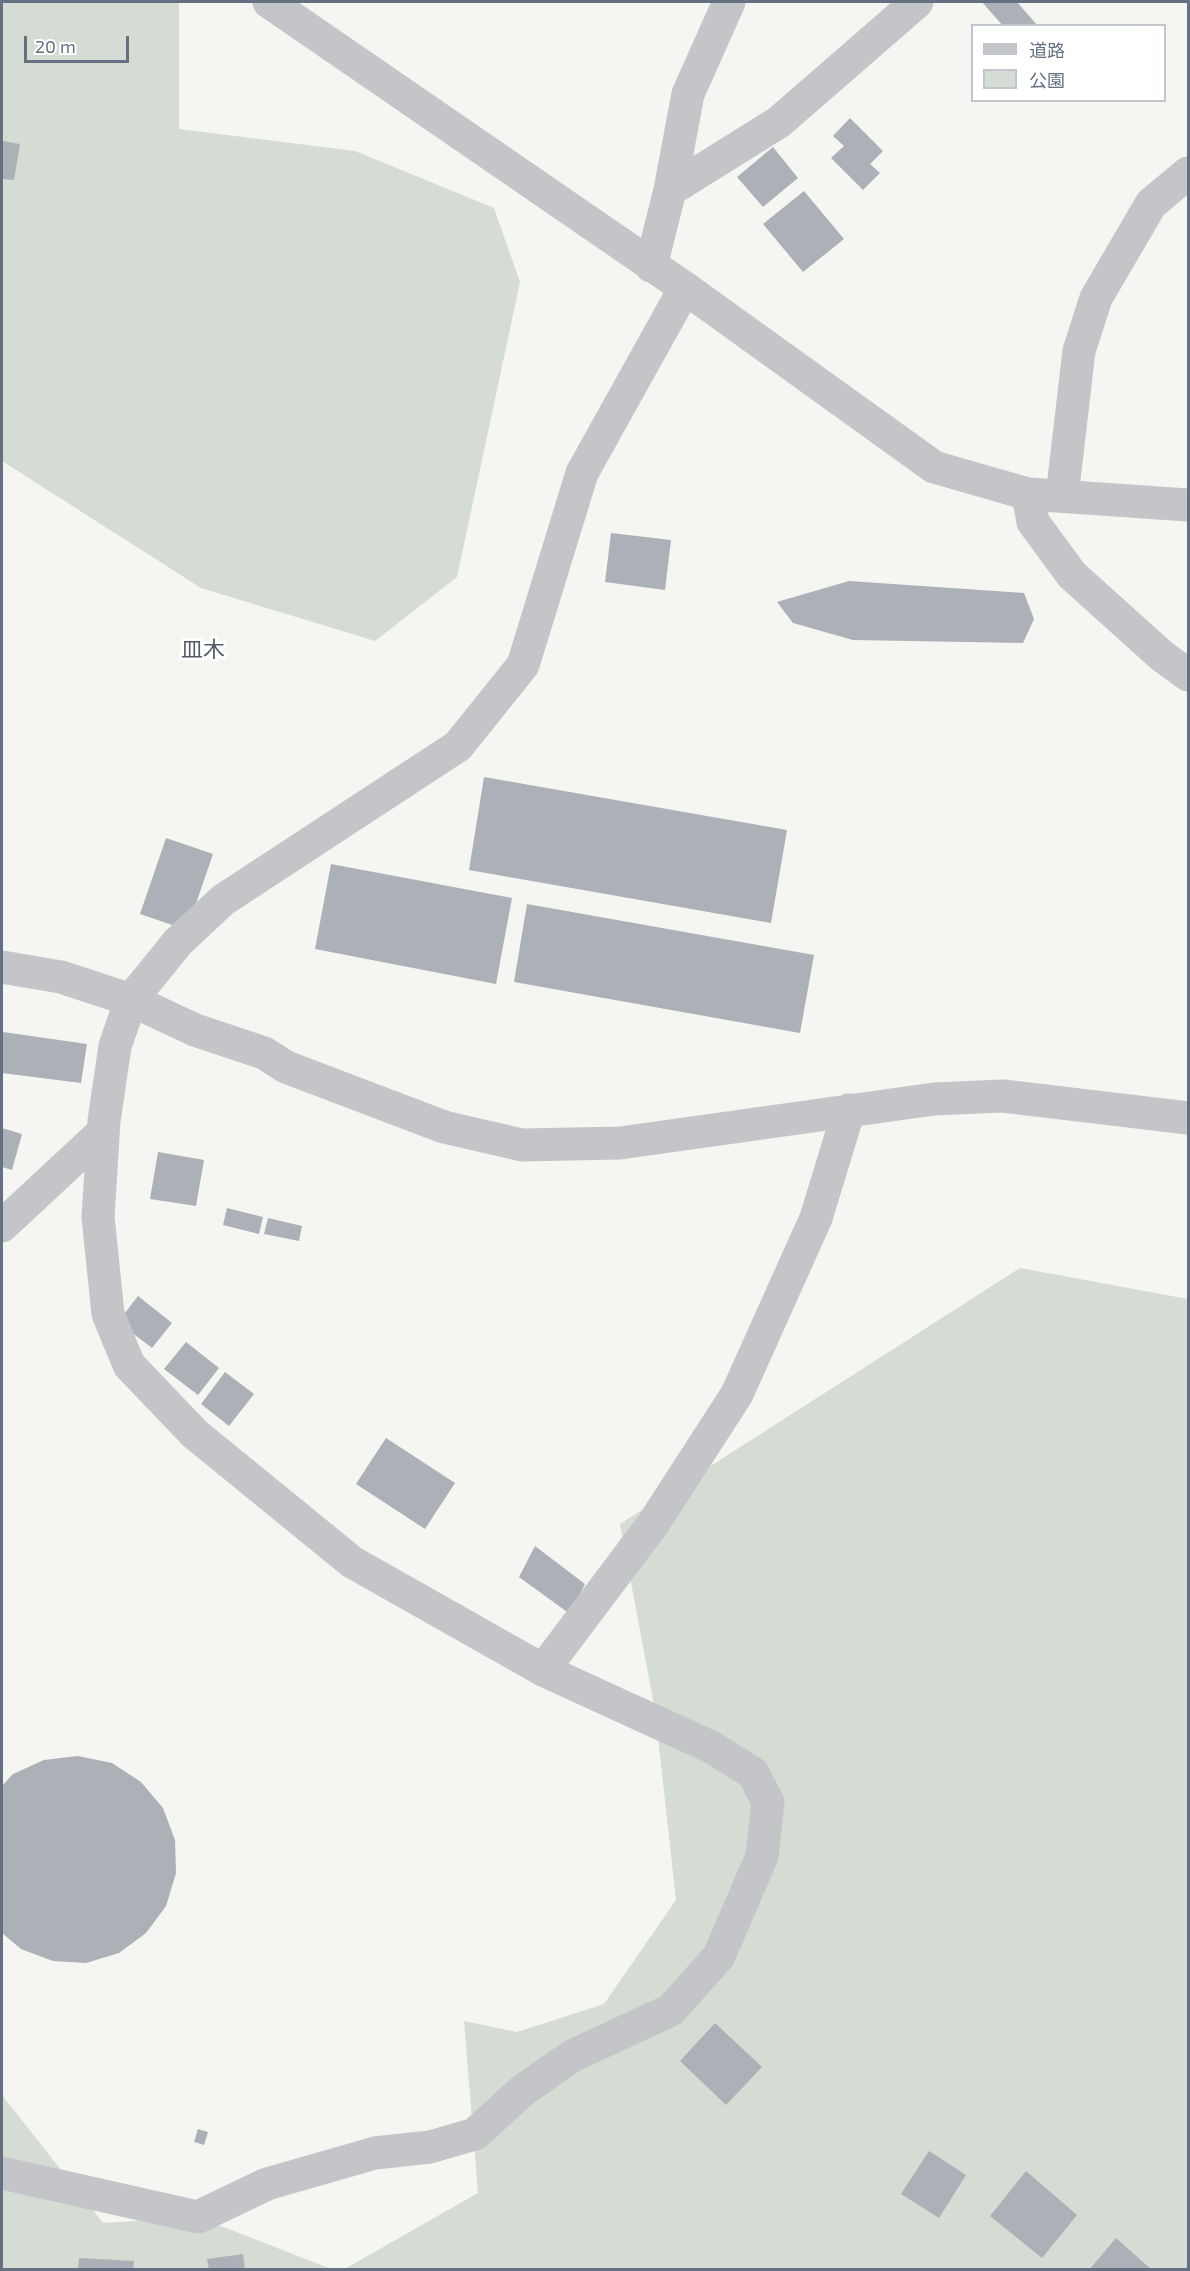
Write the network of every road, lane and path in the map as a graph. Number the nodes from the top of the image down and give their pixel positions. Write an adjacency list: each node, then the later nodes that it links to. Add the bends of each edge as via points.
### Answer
1 (269, 2): 6 (street)
2 (729, 2): 5 (street, via 688,94)
3 (917, 2): 5 (street, via 779,122)
4 (1188, 173): 9 (street, via 1151,204 1096,298 1079,351)
5 (670, 190): 6 (street)
6 (651, 266): 7 (street)
7 (685, 288): 8 (street, via 934,467); 13 (street, via 582,473 523,665 458,746 224,900 178,942)
8 (1028, 495): 9 (street); 11 (street, via 1033,522 1072,575)
9 (1062, 496): 10 (street)
10 (1188, 505)
11 (1188, 675)
12 (2, 967): 13 (street, via 61,977)
13 (131, 1000): 14 (street, via 195,1030 264,1053 286,1067 444,1127 522,1145 620,1143); 16 (street, via 115,1046)
14 (849, 1110): 15 (street, via 934,1099 1003,1096); 18 (street, via 816,1218 737,1394 653,1524)
15 (1188, 1118)
16 (103, 1132): 17 (street); 18 (street, via 98,1217 108,1314 129,1365 195,1434 352,1562)
17 (2, 1226)
18 (543, 1670): 19 (street, via 711,1748 753,1773 768,1802 762,1856 719,1956 671,2010 572,2056 522,2091 475,2134 430,2147 375,2153 267,2184 198,2217)
19 (2, 2173)

